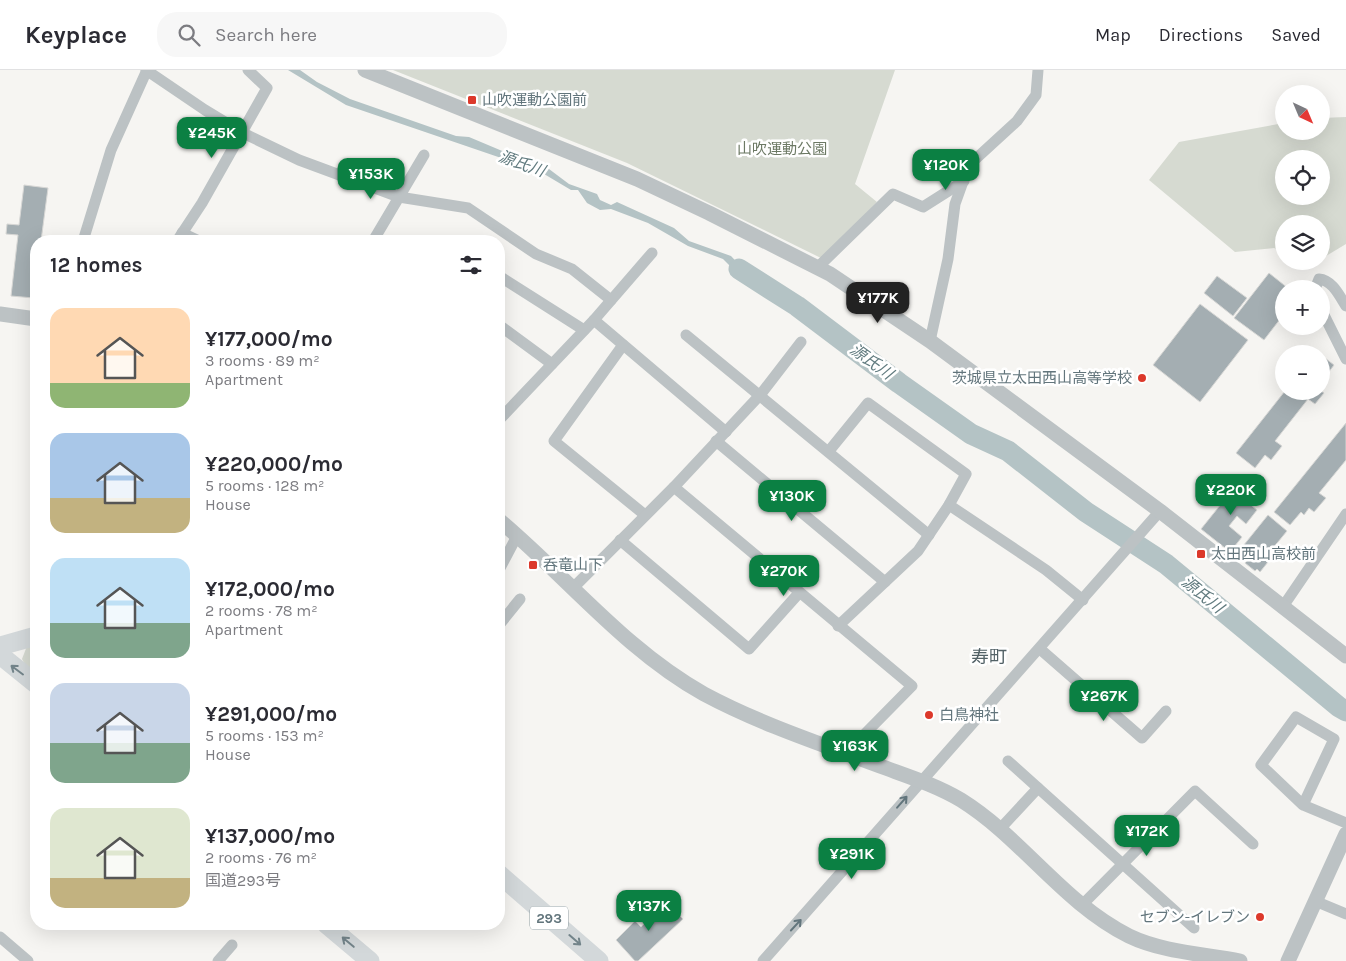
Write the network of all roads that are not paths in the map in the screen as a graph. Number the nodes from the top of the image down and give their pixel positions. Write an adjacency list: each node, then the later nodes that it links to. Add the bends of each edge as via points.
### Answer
1 (147, 70): 5 (street); 9 (street, via 111,150)
2 (248, 70): 5 (street, via 267,88)
3 (365, 70): 13 (street, via 637,179)
4 (1038, 70): 7 (street, via 1036,95 1017,121 969,165)
5 (243, 133): 8 (street, via 299,160); 10 (street)
6 (424, 155): 8 (street)
7 (964, 181): 13 (street, via 923,207 893,194); 25 (street, via 955,204 948,259)
8 (399, 196): 11 (street); 16 (street, via 468,208 536,254 572,269)
9 (85, 235)
10 (180, 235)
11 (376, 235)
12 (652, 253): 16 (street)
13 (817, 268): 25 (street)
14 (505, 280): 23 (street)
15 (1330, 283): 17 (street)
16 (611, 300): 20 (street)
17 (1346, 306)
18 (0, 314): 19 (street)
19 (30, 318)
20 (594, 320): 23 (street); 27 (street)
21 (1330, 327): 28 (street)
22 (505, 329): 29 (street)
23 (584, 330): 29 (street)
24 (686, 335): 30 (street)
25 (930, 341): 37 (street)
26 (801, 342): 30 (street)
27 (623, 345): 32 (street); 39 (street, via 554,441)
28 (1346, 360)
29 (552, 364): 31 (street)
30 (761, 394): 32 (street); 34 (street)
31 (505, 414)
32 (726, 432): 33 (street)
33 (716, 441): 35 (street); 45 (street)
34 (829, 451): 36 (street, via 868,403 966,474); 41 (street)
35 (674, 487): 39 (street); 47 (street)
36 (949, 505): 41 (street); 49 (street, via 1046,570)
37 (1160, 511): 49 (street); 50 (street)
38 (1346, 514): 50 (street)
39 (645, 515): 43 (street)
40 (505, 525): 42 (street)
41 (929, 535): 45 (street, via 918,551)
42 (517, 536): 44 (street); 46 (street)
43 (620, 540): 46 (street); 47 (street, via 749,649)
44 (505, 559)
45 (886, 582): 52 (street)
46 (572, 588): 60 (street, via 679,679 754,718)
47 (799, 593): 52 (street)
48 (520, 599): 51 (street)
49 (1084, 600): 55 (street)
50 (1282, 608): 57 (street)
51 (505, 618)
52 (838, 626): 60 (street, via 912,686)
53 (30, 638): 54 (main road)
54 (0, 646)
55 (1040, 649): 59 (street, via 1142,738); 62 (street)
56 (0, 655): 58 (main road, one-way to 56)
57 (1346, 656)
58 (30, 679)
59 (1166, 711)
60 (846, 753): 62 (street)
61 (1008, 761): 63 (street)
62 (920, 781): 66 (street, via 962,801); 82 (street, one-way to 62)
63 (1038, 788): 66 (street); 69 (street)
64 (1303, 805): 64 (street, via 1262,765 1296,717 1334,738); 65 (street)
65 (1346, 823)
66 (999, 830): 72 (street)
67 (1346, 834): 71 (street)
68 (1253, 844): 69 (street, via 1195,791)
69 (1121, 865): 72 (street); 74 (street)
70 (505, 879): 81 (main road, 293, one-way to 81)
71 (1315, 901): 73 (street); 84 (street)
72 (1082, 905): 83 (street, via 1131,937)
73 (1346, 914)
74 (1194, 928)
75 (333, 930): 80 (main road, one-way to 75)
76 (0, 937): 78 (street)
77 (232, 945): 79 (street)
78 (28, 961)
79 (218, 961)
80 (370, 961)
81 (599, 961)
82 (763, 961)
83 (1240, 961)
84 (1288, 961)

